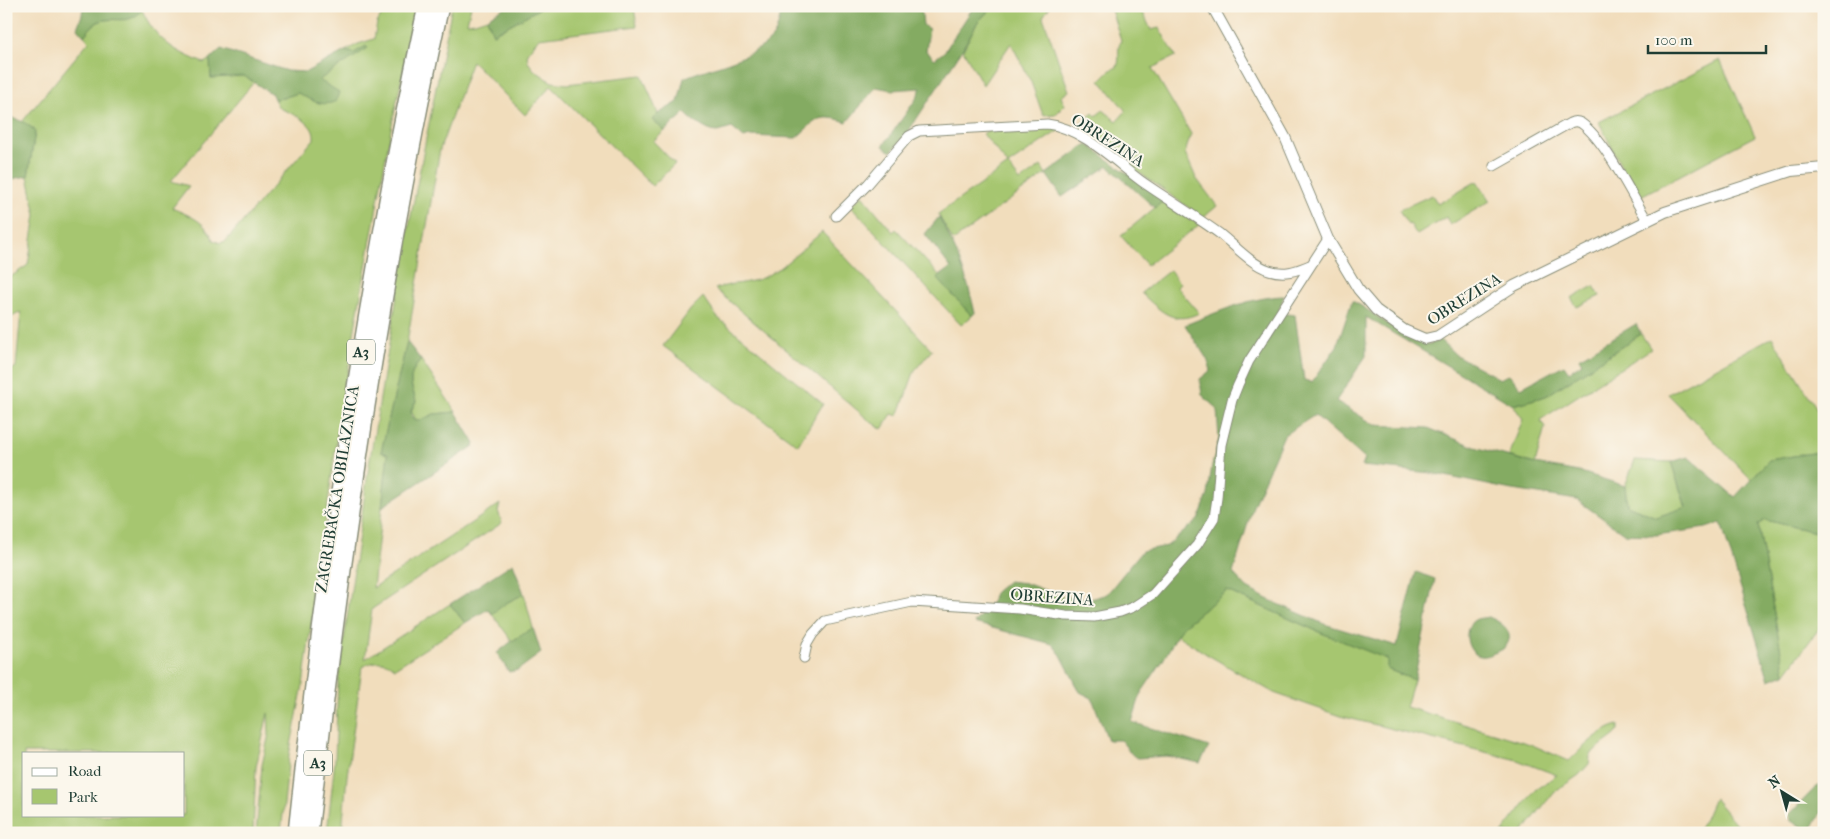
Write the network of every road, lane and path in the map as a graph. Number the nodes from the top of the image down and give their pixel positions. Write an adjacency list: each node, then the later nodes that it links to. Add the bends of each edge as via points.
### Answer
1 (426, 6): 11 (highway, ZAGREBAČKA OBILAZNICA / A3, via 396,155 345,446)
2 (441, 6): 12 (highway, ZAGREBAČKA OBILAZNICA / A3, via 410,159 360,446)
3 (1212, 6): 8 (street, OBREZINA, via 1285,137)
4 (1494, 166): 7 (street, via 1576,121 1599,141)
5 (1824, 168): 7 (street, OBREZINA, via 1791,171 1680,206)
6 (836, 216): 9 (street, OBREZINA, via 909,136 920,131 1058,125 1094,145 1260,266 1287,273)
7 (1647, 220): 8 (street, OBREZINA, via 1514,286 1438,336 1425,339 1404,330 1371,306)
8 (1328, 239): 9 (street, OBREZINA)
9 (1310, 265): 10 (street, OBREZINA, via 1249,361 1232,400 1221,445 1214,518 1197,545 1153,594 1133,607 1094,617 912,602 825,621 813,634)
10 (804, 658)
11 (296, 833)
12 (310, 833)

